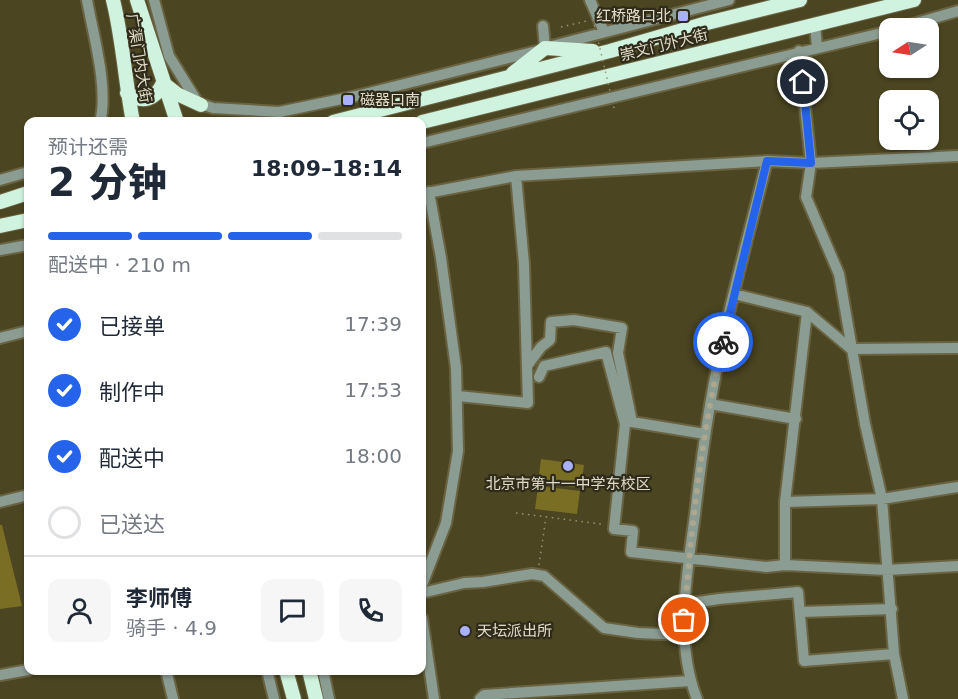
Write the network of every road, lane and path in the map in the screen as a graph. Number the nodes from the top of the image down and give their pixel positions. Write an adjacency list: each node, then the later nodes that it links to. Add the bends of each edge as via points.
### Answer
1 (87, 0): 25 (street, via 100,75)
2 (113, 0): 22 (main road, 广渠门内大街)
3 (154, 0): 23 (street, via 169,56)
4 (590, 0): 14 (street)
5 (729, 0): 14 (street, 崇文门外大街)
6 (800, 0): 18 (main road, 崇文门外大街)
7 (914, 0): 11 (main road, 崇文门外大街)
8 (138, 1): 21 (main road, 广渠门内大街)
9 (958, 11): 10 (street)
10 (934, 18)
11 (815, 25): 16 (street); 29 (main road, 崇文门外大街)
12 (543, 26): 17 (street)
13 (561, 27): 24 (path, bridge, via 594,19)
14 (603, 32): 17 (street, 崇文门外大街)
15 (879, 33): 16 (street)
16 (817, 47): 19 (street)
17 (545, 48): 18 (main road); 20 (main road); 23 (street, 崇文门外大街, via 279,112)
18 (610, 51): 20 (main road, 崇文门外大街)
19 (799, 51): 30 (street); 33 (street)
20 (508, 77): 28 (main road, 崇文门外大街)
21 (163, 83): 22 (main road, via 159,93 143,100); 23 (main road); 27 (main road, 广渠门内大街)
22 (128, 93): 26 (main road, 广渠门内大街)
23 (201, 105)
24 (614, 108)
25 (100, 117)
26 (132, 117)
27 (175, 117)
28 (352, 117)
29 (426, 121)
30 (426, 141)
31 (958, 156): 33 (street)
32 (767, 161): 33 (street); 35 (street); 45 (street)
33 (811, 163): 50 (street, via 806,197 839,274)
34 (24, 173): 36 (street)
35 (516, 176): 37 (street); 51 (street)
36 (0, 180)
37 (426, 193)
38 (24, 194): 40 (main road)
39 (426, 197): 53 (street, via 441,258)
40 (0, 202)
41 (24, 221): 42 (main road)
42 (0, 226)
43 (24, 246): 44 (street)
44 (0, 250)
45 (734, 294): 46 (street); 54 (street)
46 (807, 312): 50 (street); 55 (street)
47 (24, 332): 48 (street)
48 (0, 338)
49 (958, 348): 50 (street)
50 (851, 349): 60 (street)
51 (527, 366): 53 (street, via 528,403); 56 (street, via 550,340 551,322 574,320 622,328 618,353)
52 (539, 377): 56 (street, via 544,366 606,352)
53 (458, 396): 70 (street, via 458,451 446,523)
54 (710, 404): 55 (street); 57 (street)
55 (796, 419): 62 (street)
56 (629, 423): 57 (street); 66 (street, via 614,529 633,531 631,552)
57 (705, 434): 66 (street)
58 (958, 487): 60 (street)
59 (24, 496): 61 (street)
60 (882, 499): 62 (street); 69 (street)
61 (0, 502)
62 (785, 502): 67 (street)
63 (516, 513): 64 (path)
64 (546, 517): 65 (path); 71 (path)
65 (601, 524)
66 (689, 558): 67 (street, via 766,567); 73 (street)
67 (785, 565): 69 (street)
68 (958, 566): 69 (street)
69 (887, 570): 74 (street)
70 (426, 575)
71 (538, 575): 72 (street, via 464,583); 76 (street, via 604,628)
72 (426, 592)
73 (685, 604): 75 (street, via 798,592); 76 (street)
74 (892, 609): 75 (street); 78 (street)
75 (801, 612): 78 (street, via 804,661)
76 (683, 635): 86 (street)
77 (426, 645): 92 (street)
78 (894, 654): 95 (street)
79 (24, 671): 80 (street)
80 (0, 675)
81 (167, 675): 87 (street)
82 (268, 675): 88 (street)
83 (287, 675): 89 (main road)
84 (310, 675): 90 (main road)
85 (324, 675): 91 (street)
86 (690, 681): 93 (street, via 484,695); 94 (street)
87 (173, 699)
88 (274, 699)
89 (294, 699)
90 (316, 699)
91 (329, 699)
92 (434, 699)
93 (480, 699)
94 (697, 699)
95 (903, 699)

